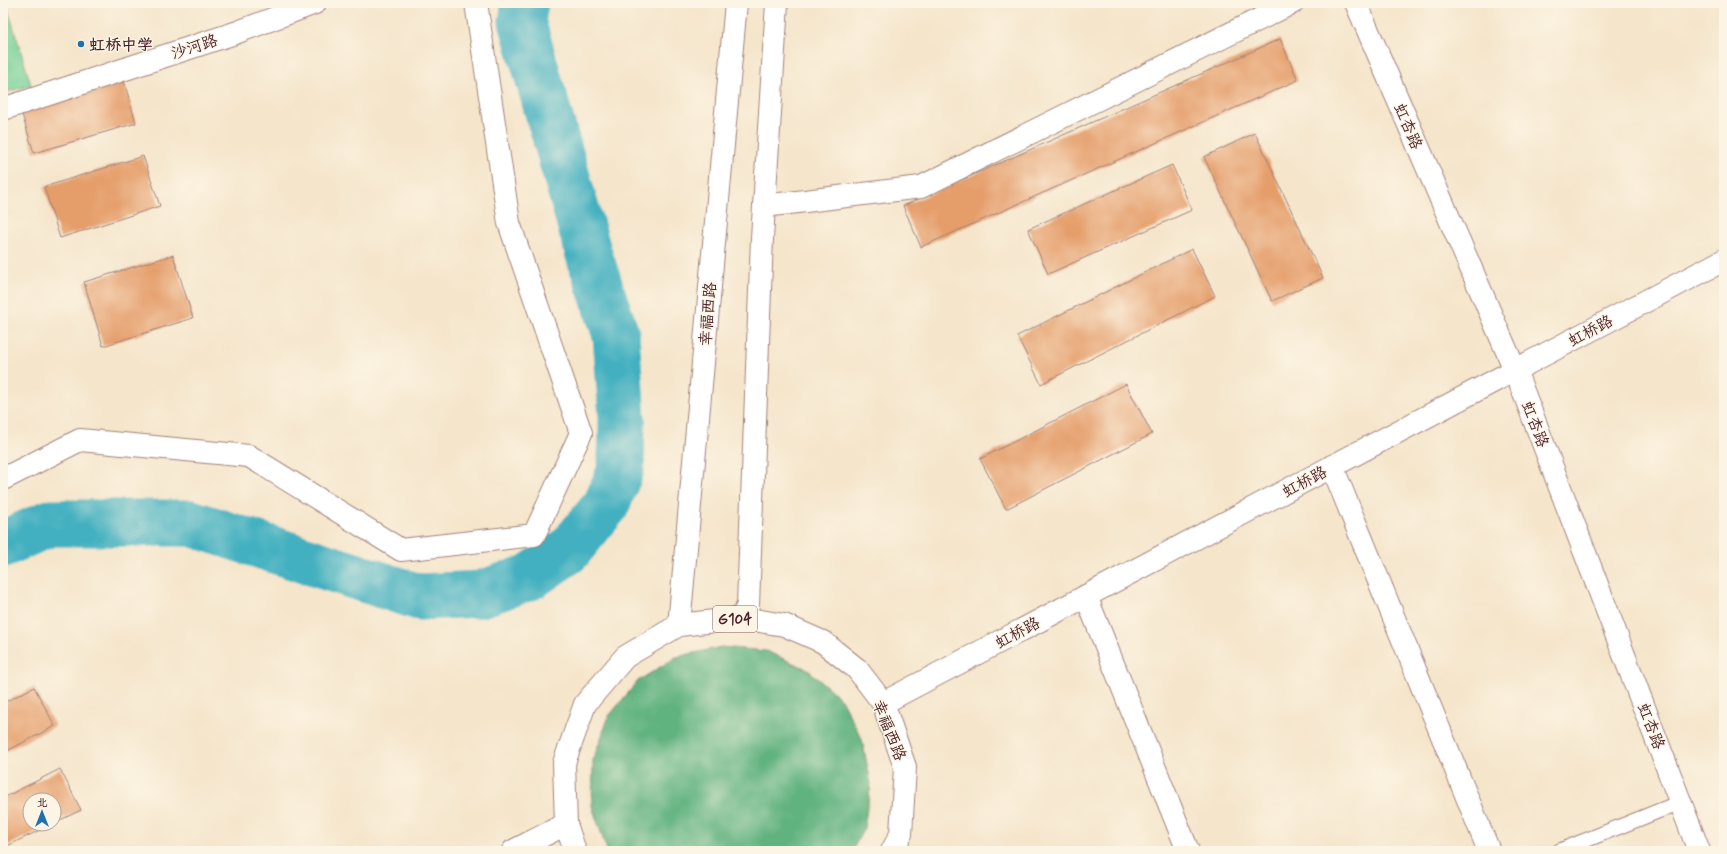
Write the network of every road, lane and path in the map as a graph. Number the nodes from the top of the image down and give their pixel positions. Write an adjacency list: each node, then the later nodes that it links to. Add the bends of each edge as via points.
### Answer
1 (315, 3): 7 (street, 沙河路, via 235,33)
2 (476, 3): 12 (street, via 509,223 581,433 534,535 401,550 250,456 80,440)
3 (736, 3): 15 (street, 幸福西路)
4 (777, 3): 8 (street, G104)
5 (1292, 3): 8 (street, via 922,187)
6 (1356, 3): 10 (street, 虹杏路)
7 (3, 109)
8 (764, 206): 14 (street, G104, via 748,605)
9 (1724, 260): 10 (street, 虹桥路)
10 (1515, 370): 11 (street, 虹桥路); 17 (street, 虹杏路)
11 (1332, 466): 13 (street, 虹桥路); 23 (street)
12 (3, 479)
13 (1086, 596): 16 (street, 虹桥路); 22 (street)
14 (742, 618): 15 (street, 幸福西路 / G104); 16 (street, 幸福西路 / G104, via 784,625 823,642 857,669)
15 (679, 625): 18 (street, 幸福西路 / G104, via 625,657 584,704 564,763)
16 (883, 703): 21 (street, 幸福西路 / G104, via 905,767 901,834)
17 (1681, 802): 24 (lane); 25 (street, 虹杏路)
18 (566, 824): 19 (street); 20 (street, 幸福西路 / G104)
19 (513, 851)
20 (575, 851)
21 (892, 851)
22 (1188, 851)
23 (1488, 851)
24 (1559, 851)
25 (1700, 851)

